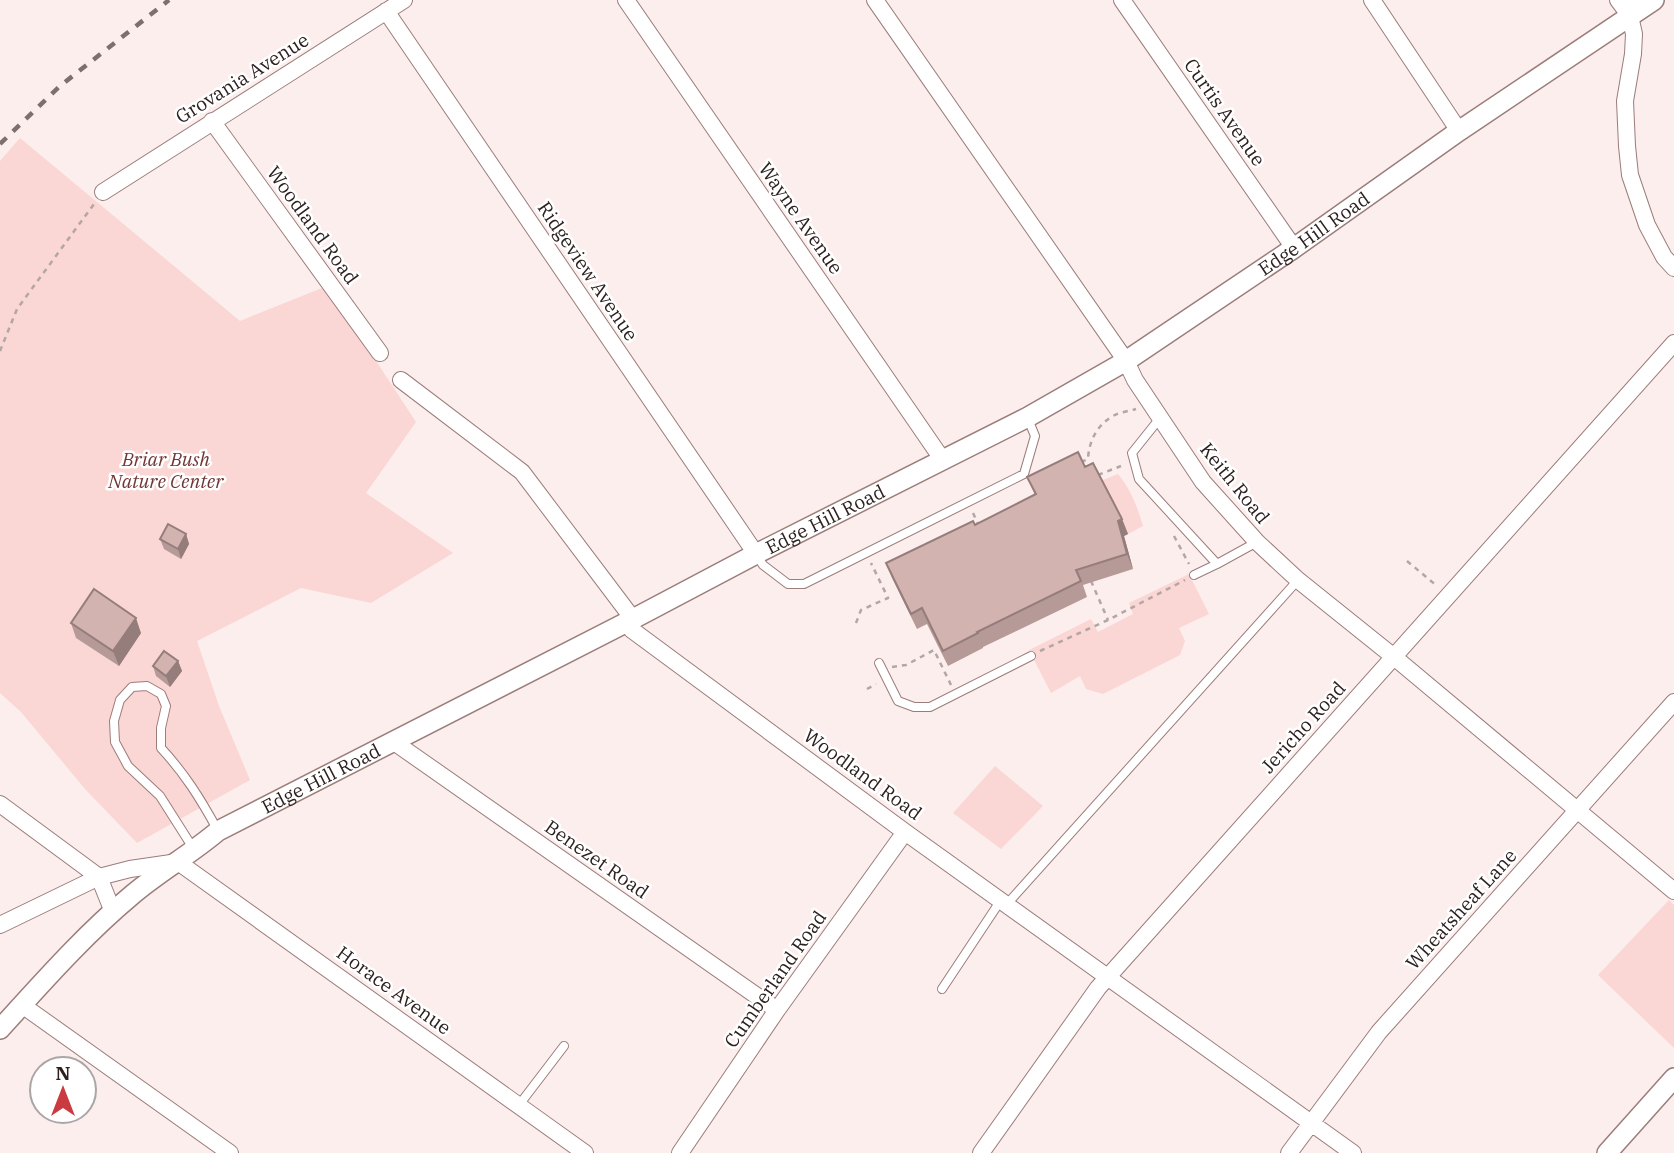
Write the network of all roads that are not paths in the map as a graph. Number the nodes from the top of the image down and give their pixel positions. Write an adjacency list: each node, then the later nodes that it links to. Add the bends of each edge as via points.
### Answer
1 (404, 0): 9 (street, Grovania Avenue)
2 (626, 0): 21 (street, Wayne Avenue)
3 (875, 0): 17 (street, Keith Road)
4 (1122, 0): 13 (street, Curtis Avenue)
5 (1372, 0): 11 (street)
6 (1618, 0): 8 (street)
7 (1654, 0): 8 (street, Edge Hill Road)
8 (1632, 8): 11 (street, Edge Hill Road); 14 (street, via 1633,54 1625,101 1630,175 1647,225)
9 (386, 11): 10 (street, Grovania Avenue); 23 (street, Ridgeview Avenue)
10 (212, 121): 12 (street, Grovania Avenue); 16 (street, Woodland Road)
11 (1459, 131): 13 (street, Edge Hill Road)
12 (103, 192)
13 (1294, 248): 17 (street, Edge Hill Road)
14 (1674, 268)
15 (1674, 343): 29 (street, Jericho Road)
16 (380, 353)
17 (1126, 361): 19 (street, Edge Hill Road); 20 (street, Keith Road)
18 (401, 380): 27 (street, Woodland Road, via 522,472)
19 (1028, 417): 21 (street, Edge Hill Road); 23 (lane, via 1035,436 1024,474 804,584 788,584)
20 (1160, 418): 22 (street, Keith Road, via 1203,482); 24 (lane, via 1132,453 1139,479)
21 (942, 459): 23 (street, Edge Hill Road)
22 (1257, 542): 24 (lane); 26 (street, Keith Road)
23 (756, 554): 27 (street, Edge Hill Road)
24 (1217, 564): 25 (lane)
25 (1194, 575)
26 (1298, 580): 29 (street, Keith Road); 41 (lane)
27 (633, 619): 32 (street, Edge Hill Road); 36 (street, Woodland Road, via 632,630)
28 (1031, 656): 30 (lane, via 930,707 898,701)
29 (1394, 657): 34 (street, Keith Road); 44 (street, Jericho Road)
30 (878, 663)
31 (1674, 702): 34 (street, Wheatsheaf Lane)
32 (394, 741): 35 (street, Edge Hill Road); 47 (street, Benezet Road)
33 (0, 804): 39 (street)
34 (1577, 811): 40 (street, Keith Road); 52 (street, Wheatsheaf Lane, via 1379,1032)
35 (218, 831): 37 (street, Edge Hill Road); 37 (lane, via 198,794 161,748 166,706 161,694 147,686 132,687 120,701 114,720 115,742 128,766 160,796)
36 (905, 832): 41 (street, Woodland Road); 47 (street, Cumberland Road)
37 (195, 850): 38 (street, Edge Hill Road)
38 (178, 862): 39 (street); 42 (street, Edge Hill Road); 51 (street, Horace Avenue)
39 (99, 877): 42 (street); 43 (street)
40 (1674, 891)
41 (1004, 902): 44 (street, Woodland Road); 45 (lane)
42 (113, 912): 46 (street, Edge Hill Road)
43 (0, 925)
44 (1108, 977): 52 (street, Woodland Road); 56 (street, Jericho Road)
45 (942, 989)
46 (22, 1005): 48 (street, Edge Hill Road); 53 (street)
47 (777, 1010): 55 (street, Cumberland Road)
48 (0, 1029)
49 (564, 1046): 51 (lane)
50 (1674, 1078): 59 (street)
51 (519, 1105): 54 (street, Horace Avenue)
52 (1311, 1122): 57 (street, Wheatsheaf Lane); 58 (street, Woodland Road)
53 (230, 1153)
54 (585, 1153)
55 (680, 1153)
56 (981, 1153)
57 (1289, 1153)
58 (1353, 1153)
59 (1607, 1153)

